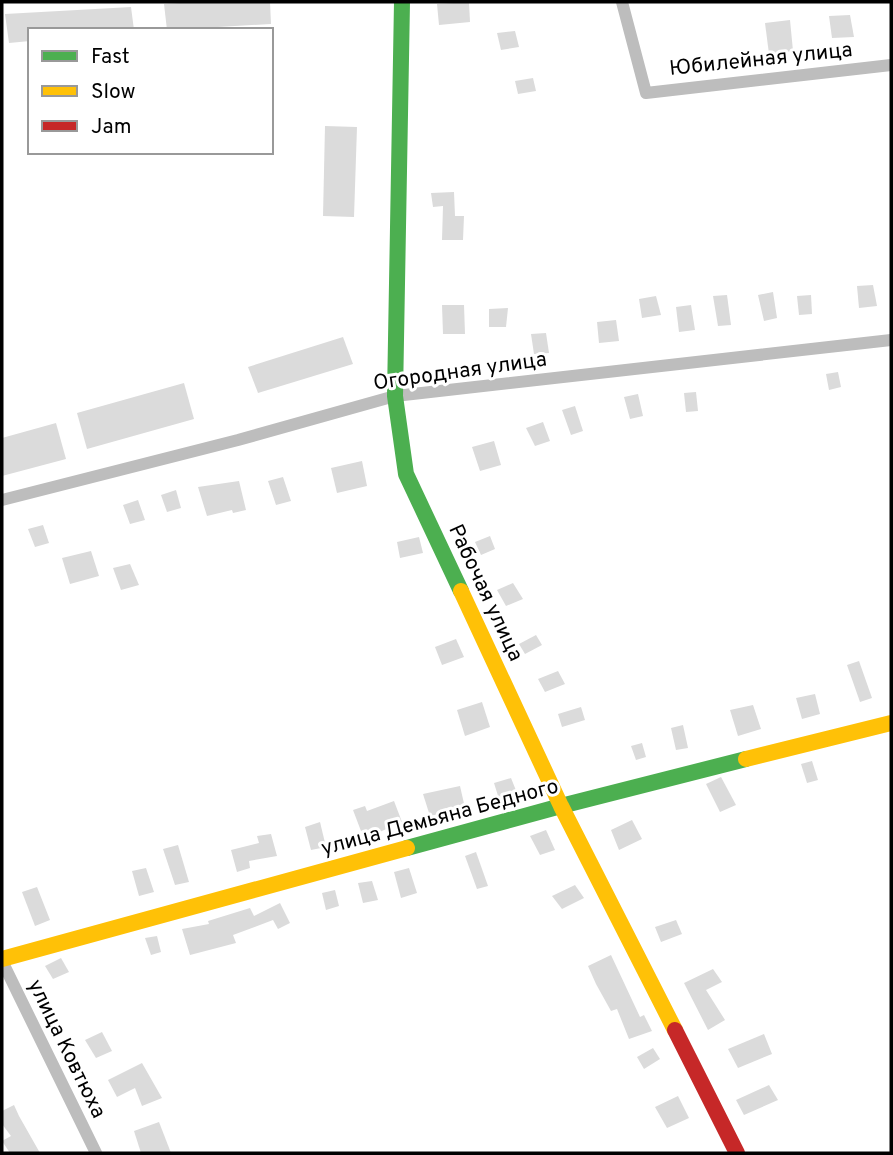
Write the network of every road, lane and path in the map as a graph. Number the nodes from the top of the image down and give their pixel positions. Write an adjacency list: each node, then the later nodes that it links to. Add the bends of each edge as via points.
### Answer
1 (402, 2): 5 (street, Рабочая улица)
2 (622, 2): 3 (street, Юбилейная улица, via 646,93)
3 (891, 65)
4 (891, 340): 5 (street, Огородная улица)
5 (395, 396): 6 (street, Огородная улица); 8 (street, Рабочая улица, via 406,474)
6 (2, 500)
7 (891, 723): 8 (street, улица Демьяна Бедного)
8 (561, 806): 9 (street, улица Демьяна Бедного); 11 (street, Рабочая улица)
9 (2, 960): 10 (street, улица Ковтюха)
10 (96, 1153)
11 (737, 1153)

